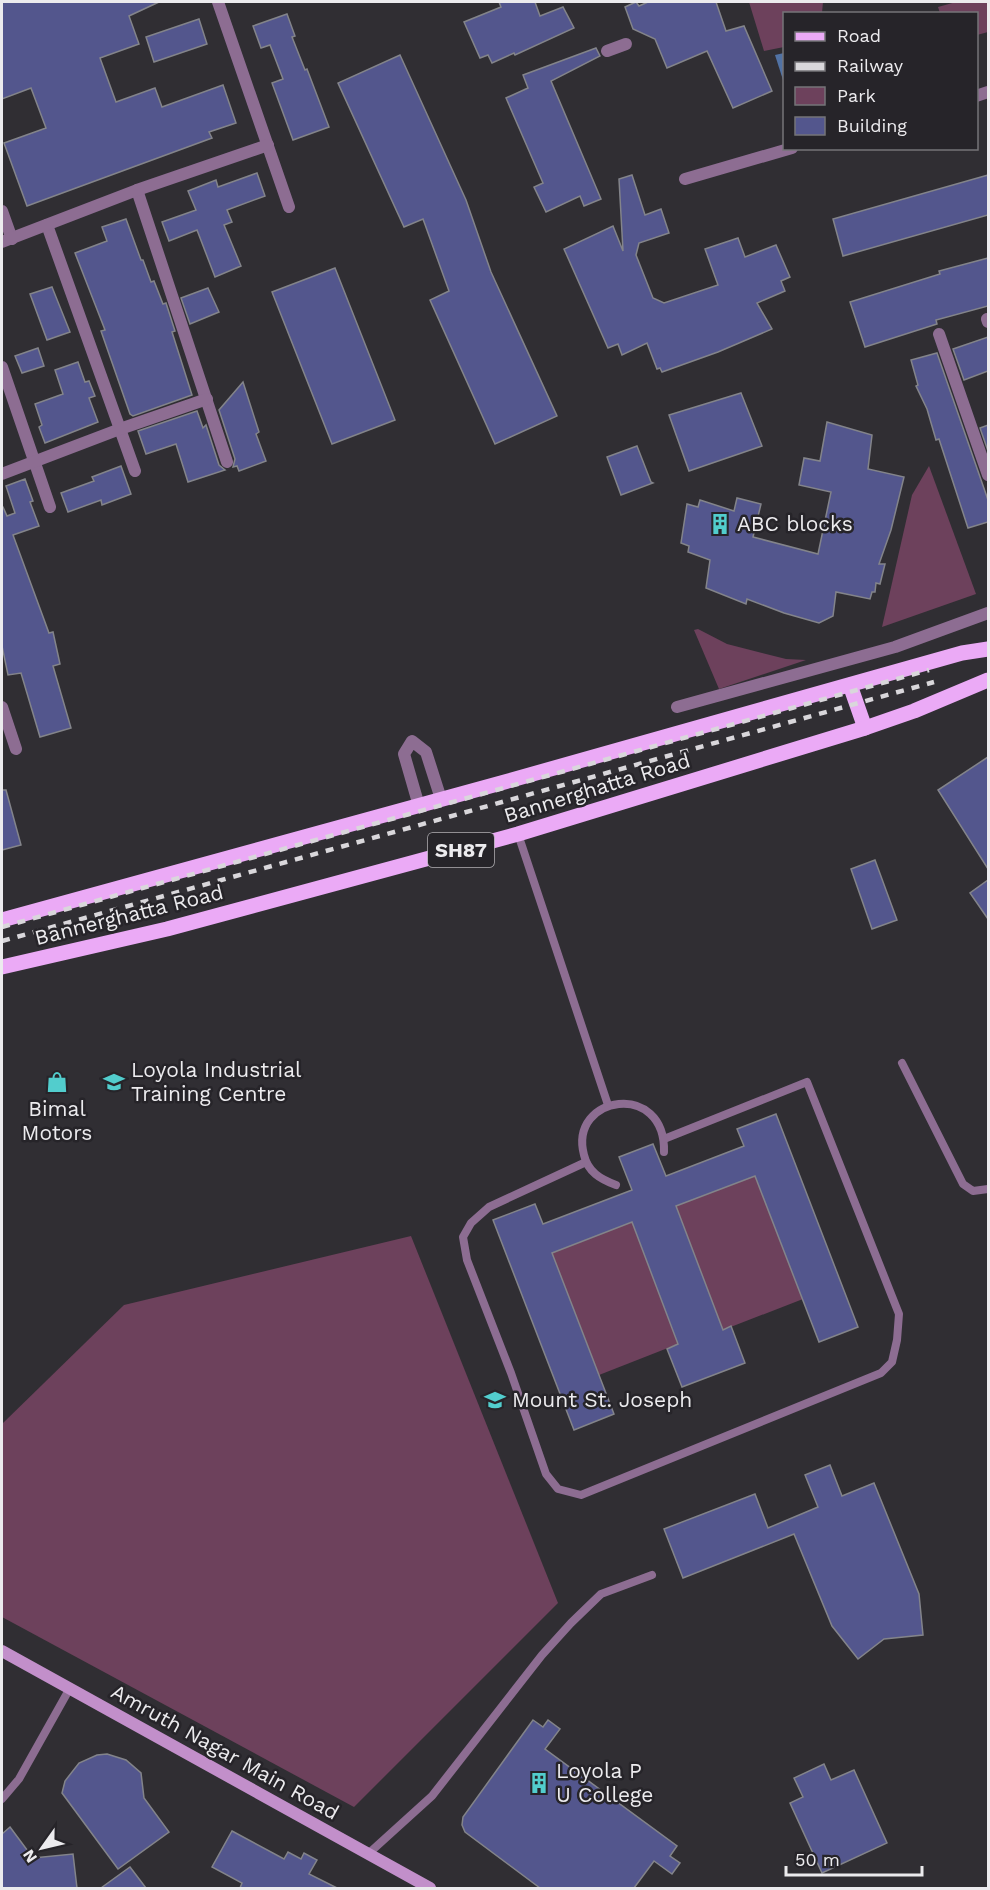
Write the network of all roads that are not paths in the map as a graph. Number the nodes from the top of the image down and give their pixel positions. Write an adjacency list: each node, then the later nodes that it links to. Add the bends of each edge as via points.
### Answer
1 (218, 2): 4 (street)
2 (626, 44): 3 (street)
3 (607, 51)
4 (268, 145): 7 (street); 8 (street)
5 (785, 150): 6 (street)
6 (685, 179)
7 (137, 190): 10 (street); 14 (street)
8 (289, 207)
9 (2, 211): 11 (street)
10 (47, 225): 11 (street); 15 (street)
11 (7, 241)
12 (939, 334): 16 (street)
13 (2, 367): 17 (street)
14 (207, 399): 15 (street); 18 (street)
15 (120, 429): 17 (street); 19 (street)
16 (985, 456): 21 (street)
17 (35, 461): 20 (street); 22 (street)
18 (227, 462)
19 (135, 471)
20 (2, 474)
21 (988, 475)
22 (50, 507)
23 (988, 613): 28 (street, via 895,647)
24 (988, 649): 26 (main road, Bannerghatta Road / SH87)
25 (988, 680): 29 (main road, Bannerghatta Road / SH87)
26 (850, 685): 29 (main road); 31 (main road, Bannerghatta Road / SH87)
27 (2, 707): 30 (street)
28 (677, 707)
29 (865, 728): 33 (main road, Bannerghatta Road / SH87)
30 (16, 749)
31 (441, 799): 32 (main road, Bannerghatta Road / SH87); 32 (street, via 426,752 412,741 404,754)
32 (419, 806): 34 (main road, Bannerghatta Road / SH87)
33 (518, 834): 35 (main road, Bannerghatta Road / SH87, via 167,929); 37 (lane)
34 (2, 920)
35 (2, 967)
36 (902, 1063): 42 (lane, via 963,1184 974,1191)
37 (608, 1105): 38 (lane, via 633,1104 645,1109 661,1127); 40 (lane, via 588,1122 582,1149)
38 (664, 1139): 39 (lane); 40 (lane, via 807,1082 899,1314 892,1362 881,1374 581,1495 558,1489 546,1474 467,1260 463,1237 471,1223 489,1207)
39 (664, 1152)
40 (586, 1162): 41 (lane, via 593,1173)
41 (616, 1185)
42 (988, 1189)
43 (651, 1575): 47 (lane, via 601,1594 542,1655 432,1796)
44 (2, 1650): 45 (main road, Amruth Nagar Main Road)
45 (70, 1688): 46 (lane, via 19,1779); 47 (main road, Amruth Nagar Main Road)
46 (2, 1799)
47 (368, 1854): 48 (main road, Amruth Nagar Main Road)
48 (430, 1888)

